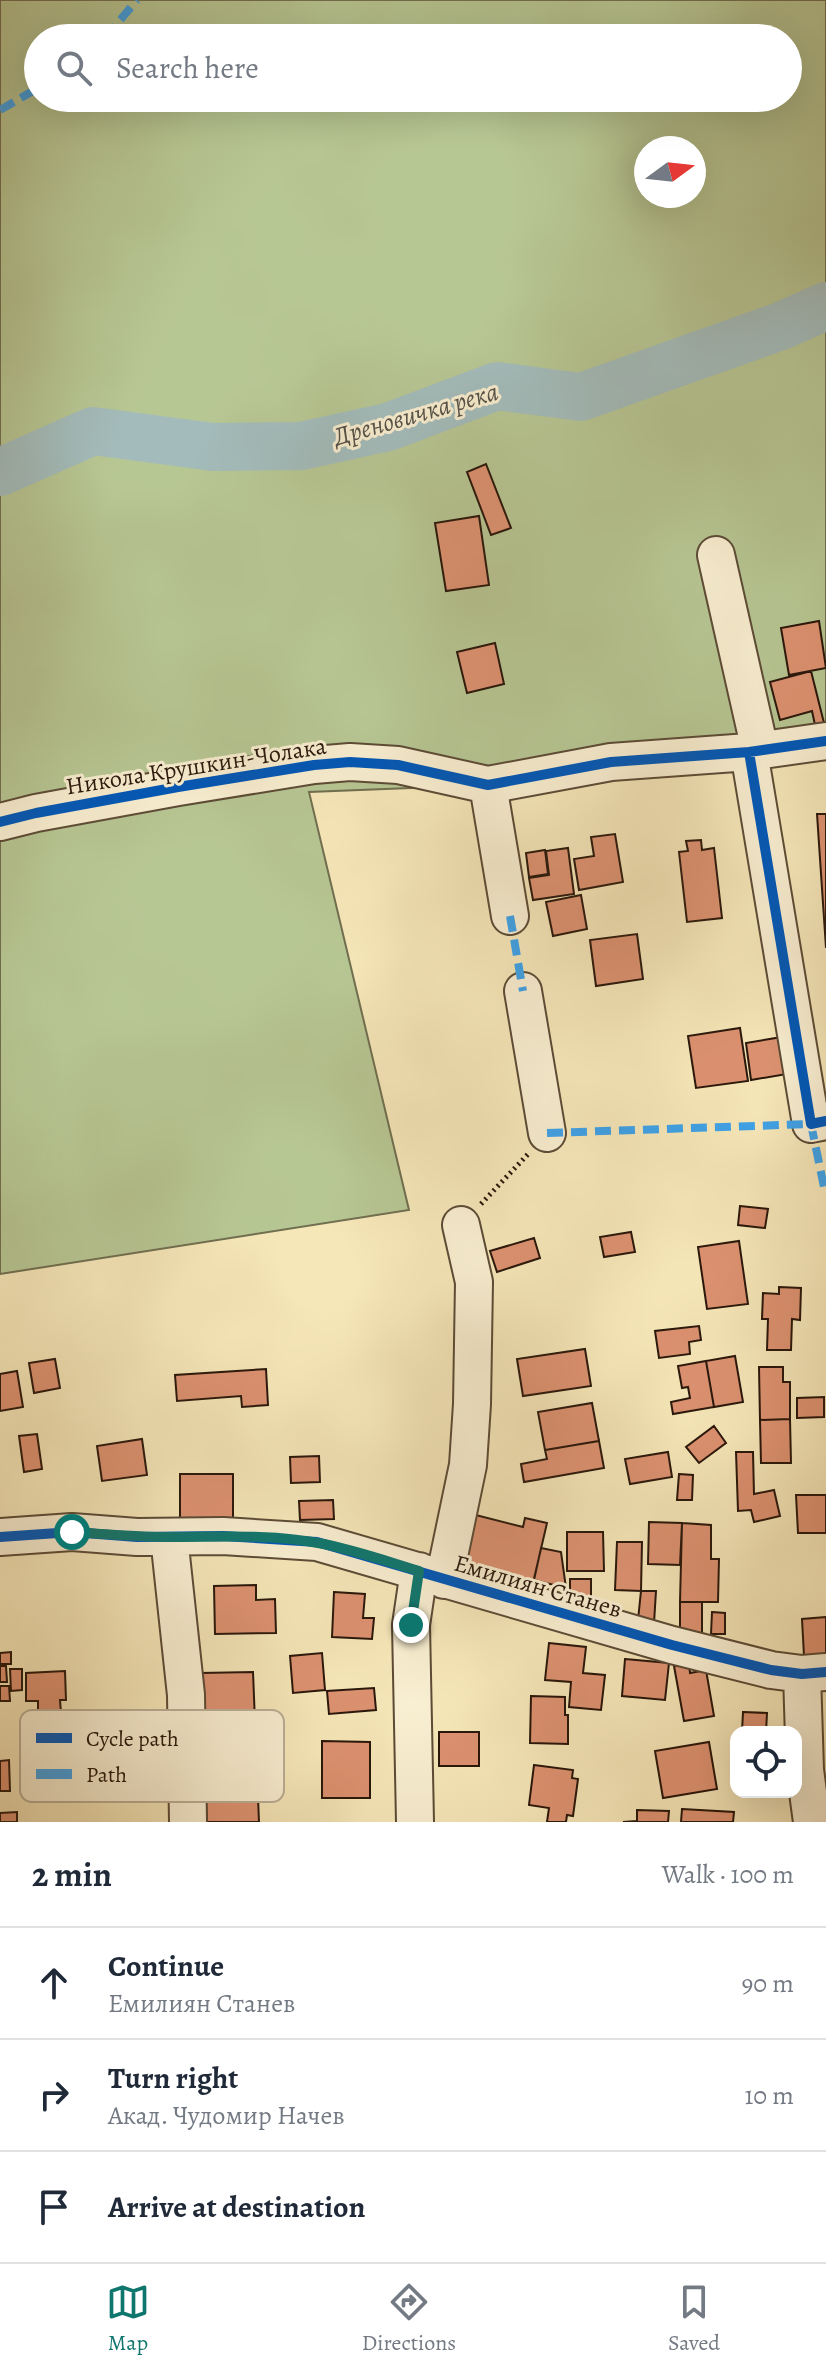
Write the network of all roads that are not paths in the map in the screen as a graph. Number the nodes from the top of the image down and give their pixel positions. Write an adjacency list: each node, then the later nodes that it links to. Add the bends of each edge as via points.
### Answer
1 (716, 555): 3 (street)
2 (826, 741): 3 (street, Никола Крушкин-Чолака)
3 (754, 751): 4 (street, Никола Крушкин-Чолака, via 611,762); 8 (street, via 811,1124)
4 (488, 785): 5 (street, Никола Крушкин-Чолака, via 409,767 350,762 178,787); 6 (street)
5 (0, 822)
6 (510, 916)
7 (523, 991): 9 (street)
8 (826, 1121)
9 (547, 1133)
10 (461, 1225): 13 (street, via 474,1282 468,1465)
11 (0, 1537): 12 (street, Емилиян Станев, via 72,1532)
12 (169, 1537): 13 (street, Емилиян Станев, via 317,1542); 15 (street)
13 (431, 1575): 14 (street, Емилиян Станев, via 672,1645 771,1670); 18 (street, via 411,1625)
14 (814, 1673): 19 (street, via 805,1770)
15 (186, 1710)
16 (188, 1802): 17 (street)
17 (188, 1822)
18 (415, 1822)
19 (812, 1822)

